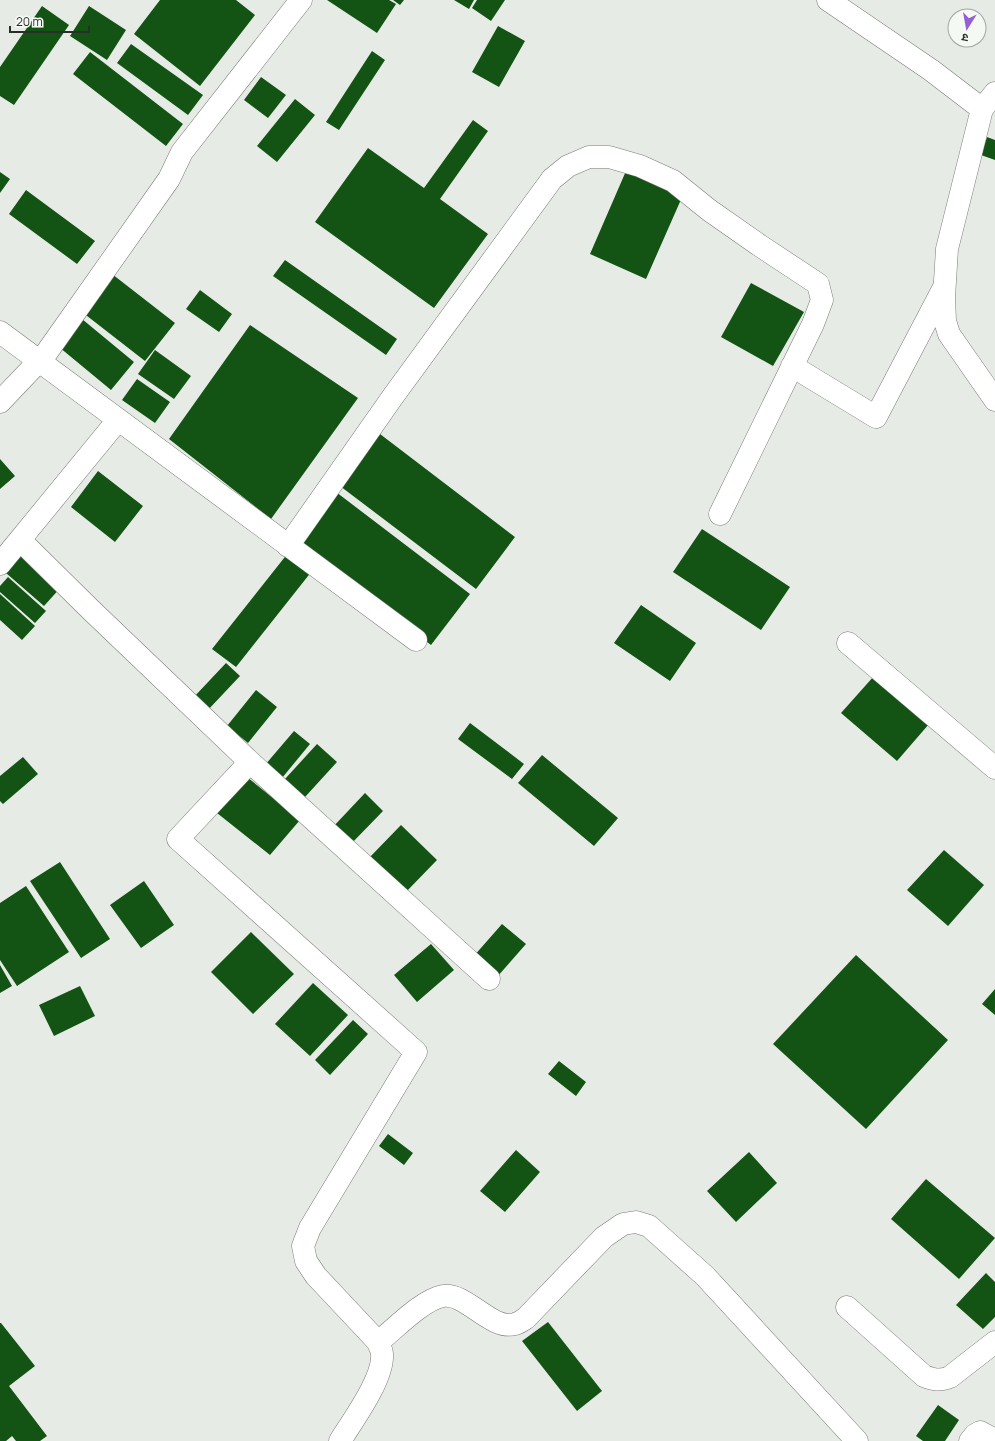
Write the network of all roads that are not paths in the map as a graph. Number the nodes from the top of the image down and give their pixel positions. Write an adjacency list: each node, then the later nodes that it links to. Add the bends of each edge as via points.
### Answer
1 (301, 0): 6 (street, via 182,152 169,179)
2 (828, 0): 3 (street, via 931,70)
3 (988, 101): 4 (street, via 947,249)
4 (945, 286): 7 (street, via 876,417); 8 (street, via 945,321 949,334)
5 (0, 332): 6 (street)
6 (40, 362): 9 (street); 10 (street)
7 (792, 366): 11 (street); 13 (street, via 822,300 818,284 721,219 674,182 640,166 609,157 589,157 568,166 552,179 394,395)
8 (995, 400)
9 (0, 402)
10 (118, 420): 12 (street); 13 (street)
11 (720, 514)
12 (20, 540): 14 (street); 17 (street)
13 (288, 546): 15 (street)
14 (0, 564)
15 (416, 640)
16 (848, 643): 18 (street)
17 (250, 762): 19 (street); 21 (street, via 178,839 416,1052 310,1228 303,1246 306,1261 316,1276)
18 (995, 768)
19 (489, 979)
20 (847, 1307): 22 (street, via 924,1376 934,1380 950,1377)
21 (378, 1342): 24 (street, via 382,1354 380,1369 372,1388); 25 (street, via 427,1302 444,1296 458,1298 501,1324 515,1324 526,1318 604,1237 623,1224 636,1222 649,1226 705,1276)
22 (995, 1342)
23 (995, 1440): 26 (street, via 980,1432)
24 (340, 1441)
25 (857, 1441)
26 (970, 1441)

